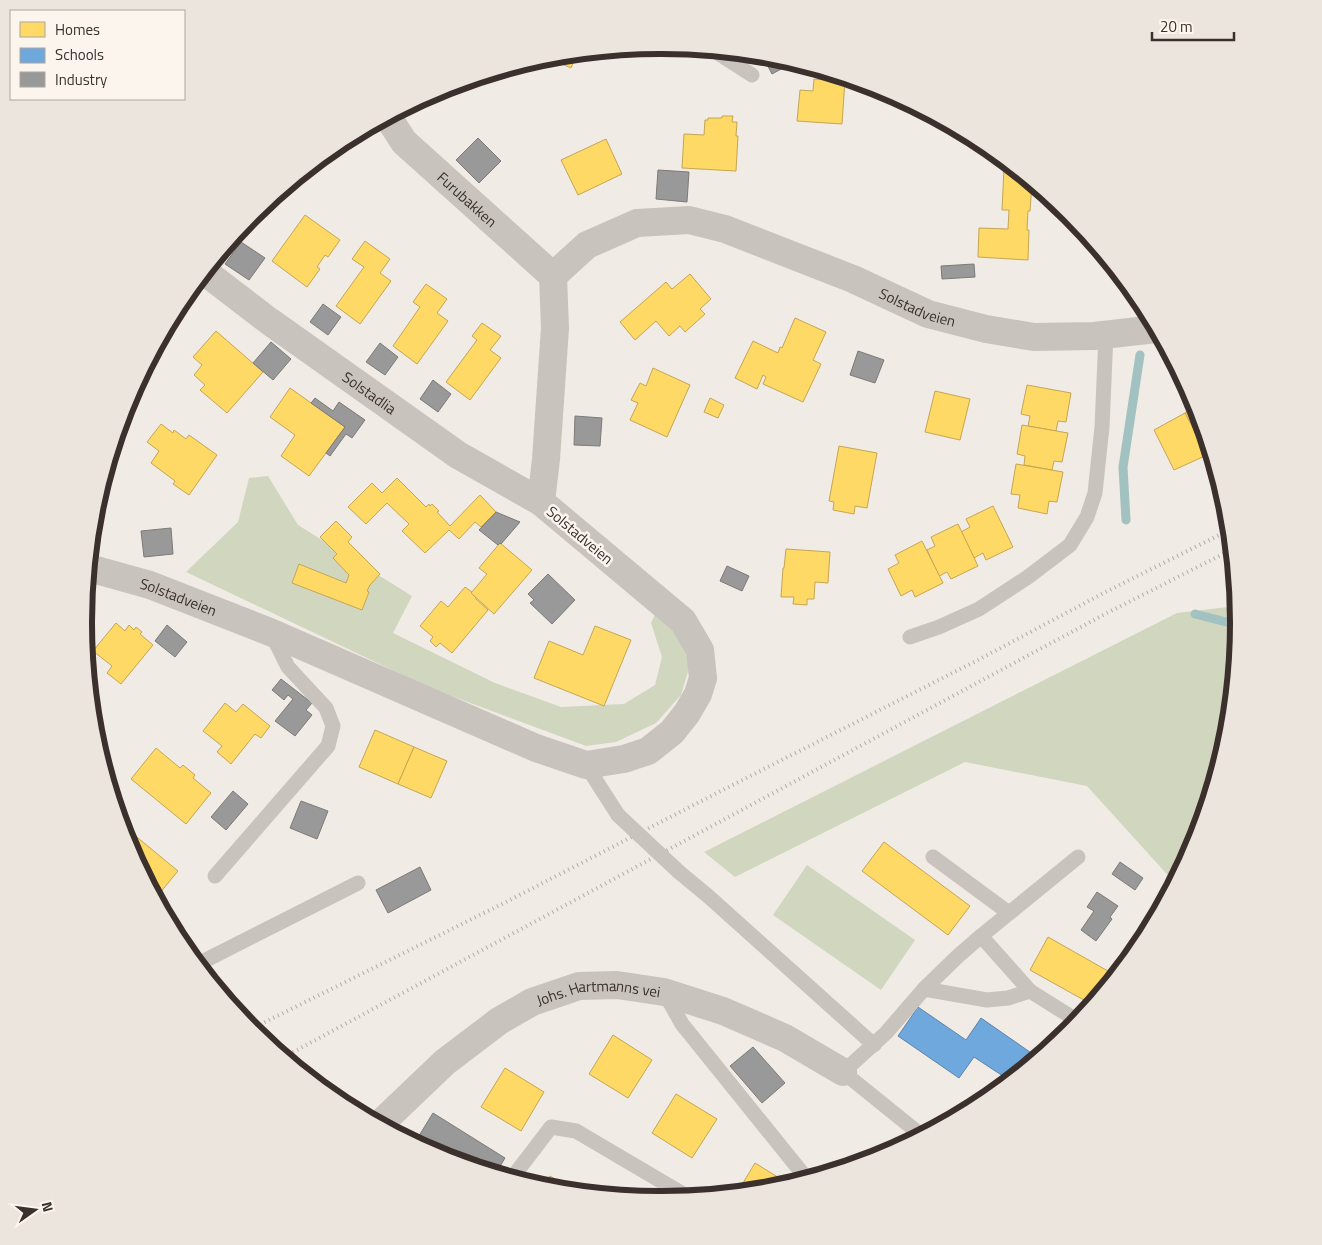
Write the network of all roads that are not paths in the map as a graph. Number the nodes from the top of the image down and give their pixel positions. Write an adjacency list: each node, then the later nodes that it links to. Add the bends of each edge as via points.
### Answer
1 (725, 58): 2 (lane)
2 (752, 75)
3 (391, 122): 5 (street, Furubakken, via 404,142)
4 (210, 276): 8 (street, Solstadlia, via 458,455)
5 (553, 276): 7 (street, Solstadveien, via 587,245 637,223 688,220 725,229 853,279 928,314 1034,337); 8 (street, Solstadveien, via 555,328)
6 (1149, 330): 7 (street, Solstadveien)
7 (1106, 335): 11 (lane, via 1096,493 1087,517 1070,545 979,609)
8 (540, 502): 12 (street, Solstadveien, via 683,621 700,650 703,678 698,694 672,732 648,751 624,759)
9 (95, 570): 10 (street, Solstadveien, via 150,585)
10 (270, 632): 12 (street, Solstadveien, via 536,748); 15 (lane, via 288,667 326,708 333,726 328,746)
11 (910, 637)
12 (586, 765): 24 (lane, bridge, via 618,815)
13 (933, 857): 17 (lane)
14 (1078, 857): 17 (lane)
15 (214, 876)
16 (358, 883): 19 (lane)
17 (1009, 913): 18 (lane)
18 (981, 936): 20 (lane); 21 (lane)
19 (204, 961)
20 (924, 989): 21 (lane, via 987,1000); 24 (lane)
21 (1030, 991): 23 (lane)
22 (664, 992): 25 (street, Johs. Hartmanns vei, via 723,1011 786,1038); 26 (street, Johs. Hartmanns vei, via 617,985 579,986 532,1002 445,1062); 29 (lane, via 682,1024)
23 (1071, 1017)
24 (874, 1045): 25 (lane)
25 (843, 1072): 27 (lane)
26 (385, 1119)
27 (916, 1131)
28 (516, 1172): 30 (lane, via 551,1127 576,1131)
29 (802, 1173)
30 (677, 1191)

